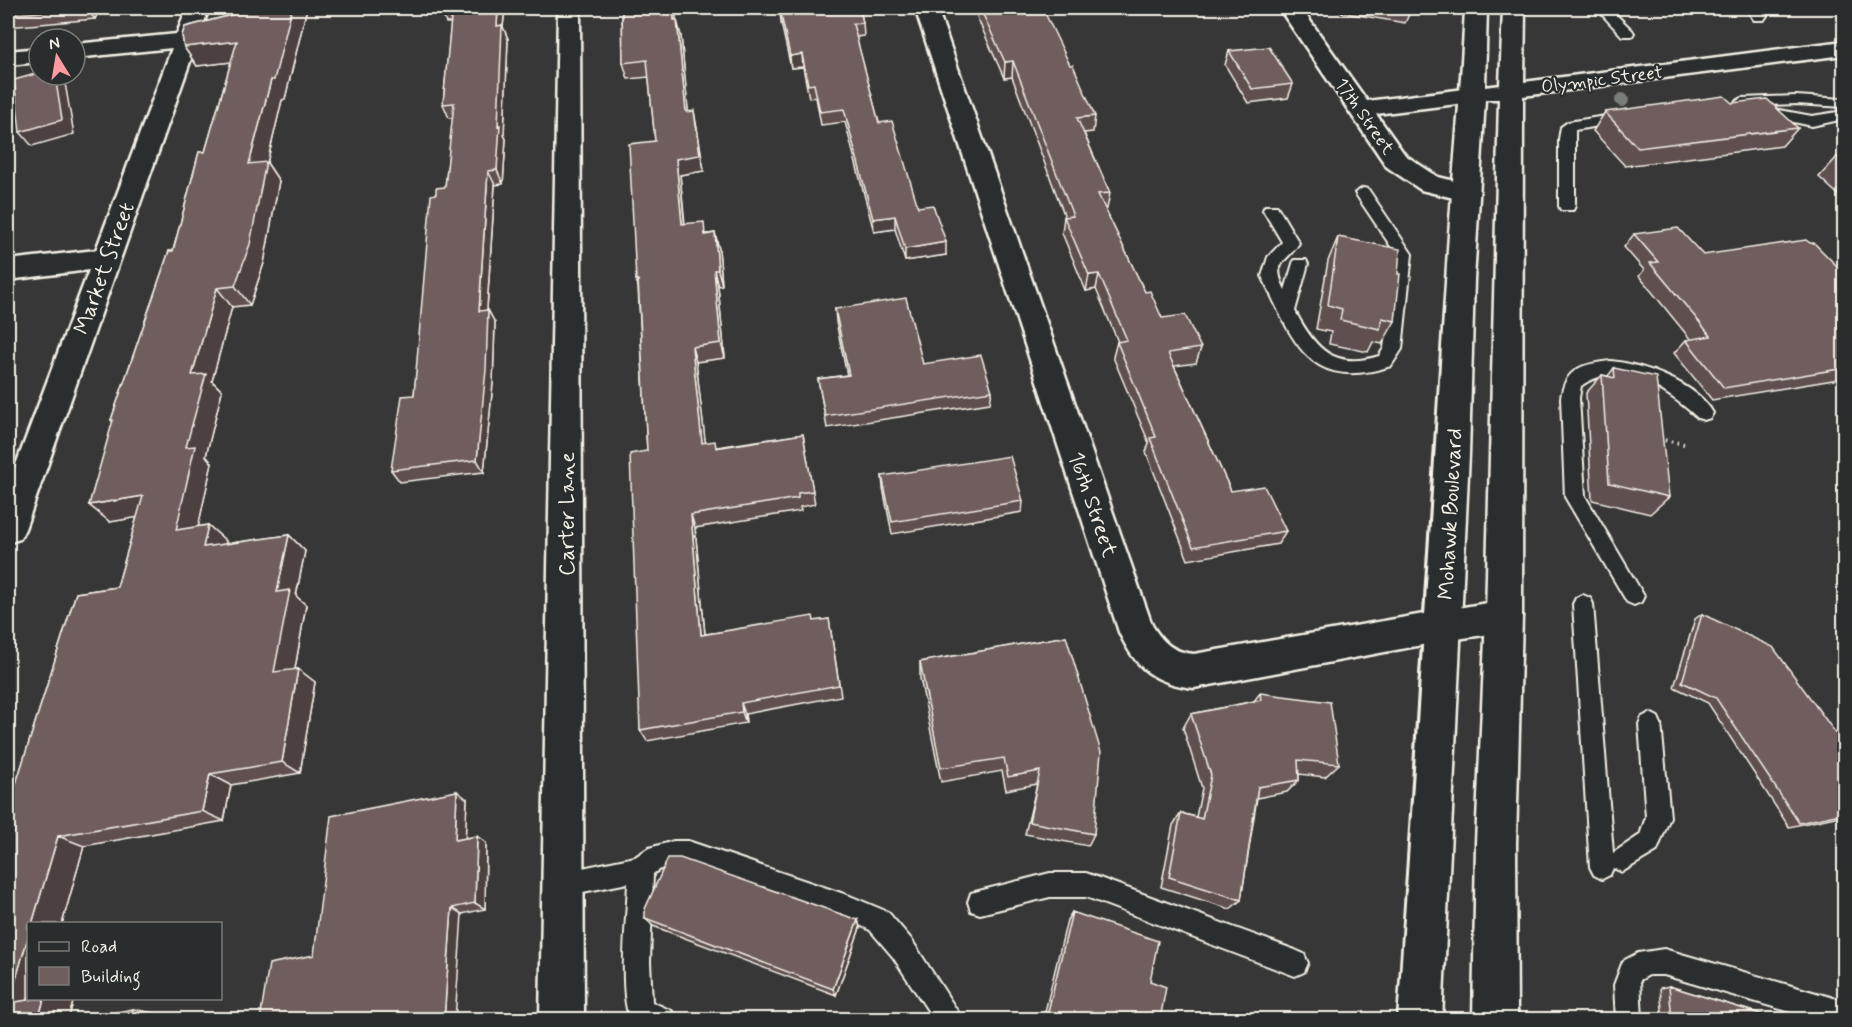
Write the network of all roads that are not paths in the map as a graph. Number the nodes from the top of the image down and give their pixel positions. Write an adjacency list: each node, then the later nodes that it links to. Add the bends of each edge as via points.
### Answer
1 (198, 8): 9 (street, Market Street)
2 (569, 8): 36 (street, Carter Lane)
3 (926, 8): 33 (street, 16th Street, via 1137,633 1148,652 1159,663 1194,671)
4 (1290, 8): 17 (street, 17th Street)
5 (1476, 8): 15 (street, Mohawk Boulevard)
6 (1514, 8): 14 (street)
7 (1602, 8): 8 (lane)
8 (1627, 33)
9 (186, 40): 11 (street); 24 (street, Market Street)
10 (1845, 48): 14 (street, Olympic Street)
11 (87, 50)
12 (27, 56): 13 (street)
13 (8, 58)
14 (1512, 90): 15 (street, Olympic Street); 32 (street)
15 (1473, 96): 17 (street, Olympic Street); 21 (street, Mohawk Boulevard)
16 (1845, 104): 18 (lane, via 1764,100 1727,104 1812,121)
17 (1360, 109): 21 (street, 17th Street, via 1396,161 1408,171 1430,184)
18 (1845, 115)
19 (1635, 116): 22 (lane, via 1568,127)
20 (1363, 192): 27 (lane, via 1404,254 1393,349 1385,361 1357,369 1338,368 1320,360 1303,341)
21 (1466, 192): 33 (street, Mohawk Boulevard)
22 (1567, 206)
23 (1271, 210): 27 (lane, via 1292,243 1269,267)
24 (107, 258): 26 (street); 29 (street, Market Street)
25 (1300, 264): 27 (lane)
26 (8, 270)
27 (1288, 309)
28 (1704, 413): 30 (lane, via 1675,390 1625,370 1595,369 1572,383 1575,497)
29 (8, 529)
30 (1634, 596)
31 (1583, 604): 34 (lane, via 1612,863 1649,843 1658,817)
32 (1504, 616): 33 (street, 16th Street); 44 (street)
33 (1443, 625): 43 (street, Mohawk Boulevard)
34 (1650, 724)
35 (641, 868): 36 (lane); 41 (lane, via 639,1010); 42 (lane, via 667,852 688,853 879,921)
36 (563, 884): 40 (street, Carter Lane)
37 (980, 902): 38 (lane, via 1050,885 1086,885)
38 (1295, 963)
39 (1845, 1014): 45 (lane, via 1664,962 1646,961 1632,969 1626,979)
40 (562, 1020)
41 (663, 1020)
42 (950, 1020)
43 (1420, 1020)
44 (1495, 1020)
45 (1629, 1020)

